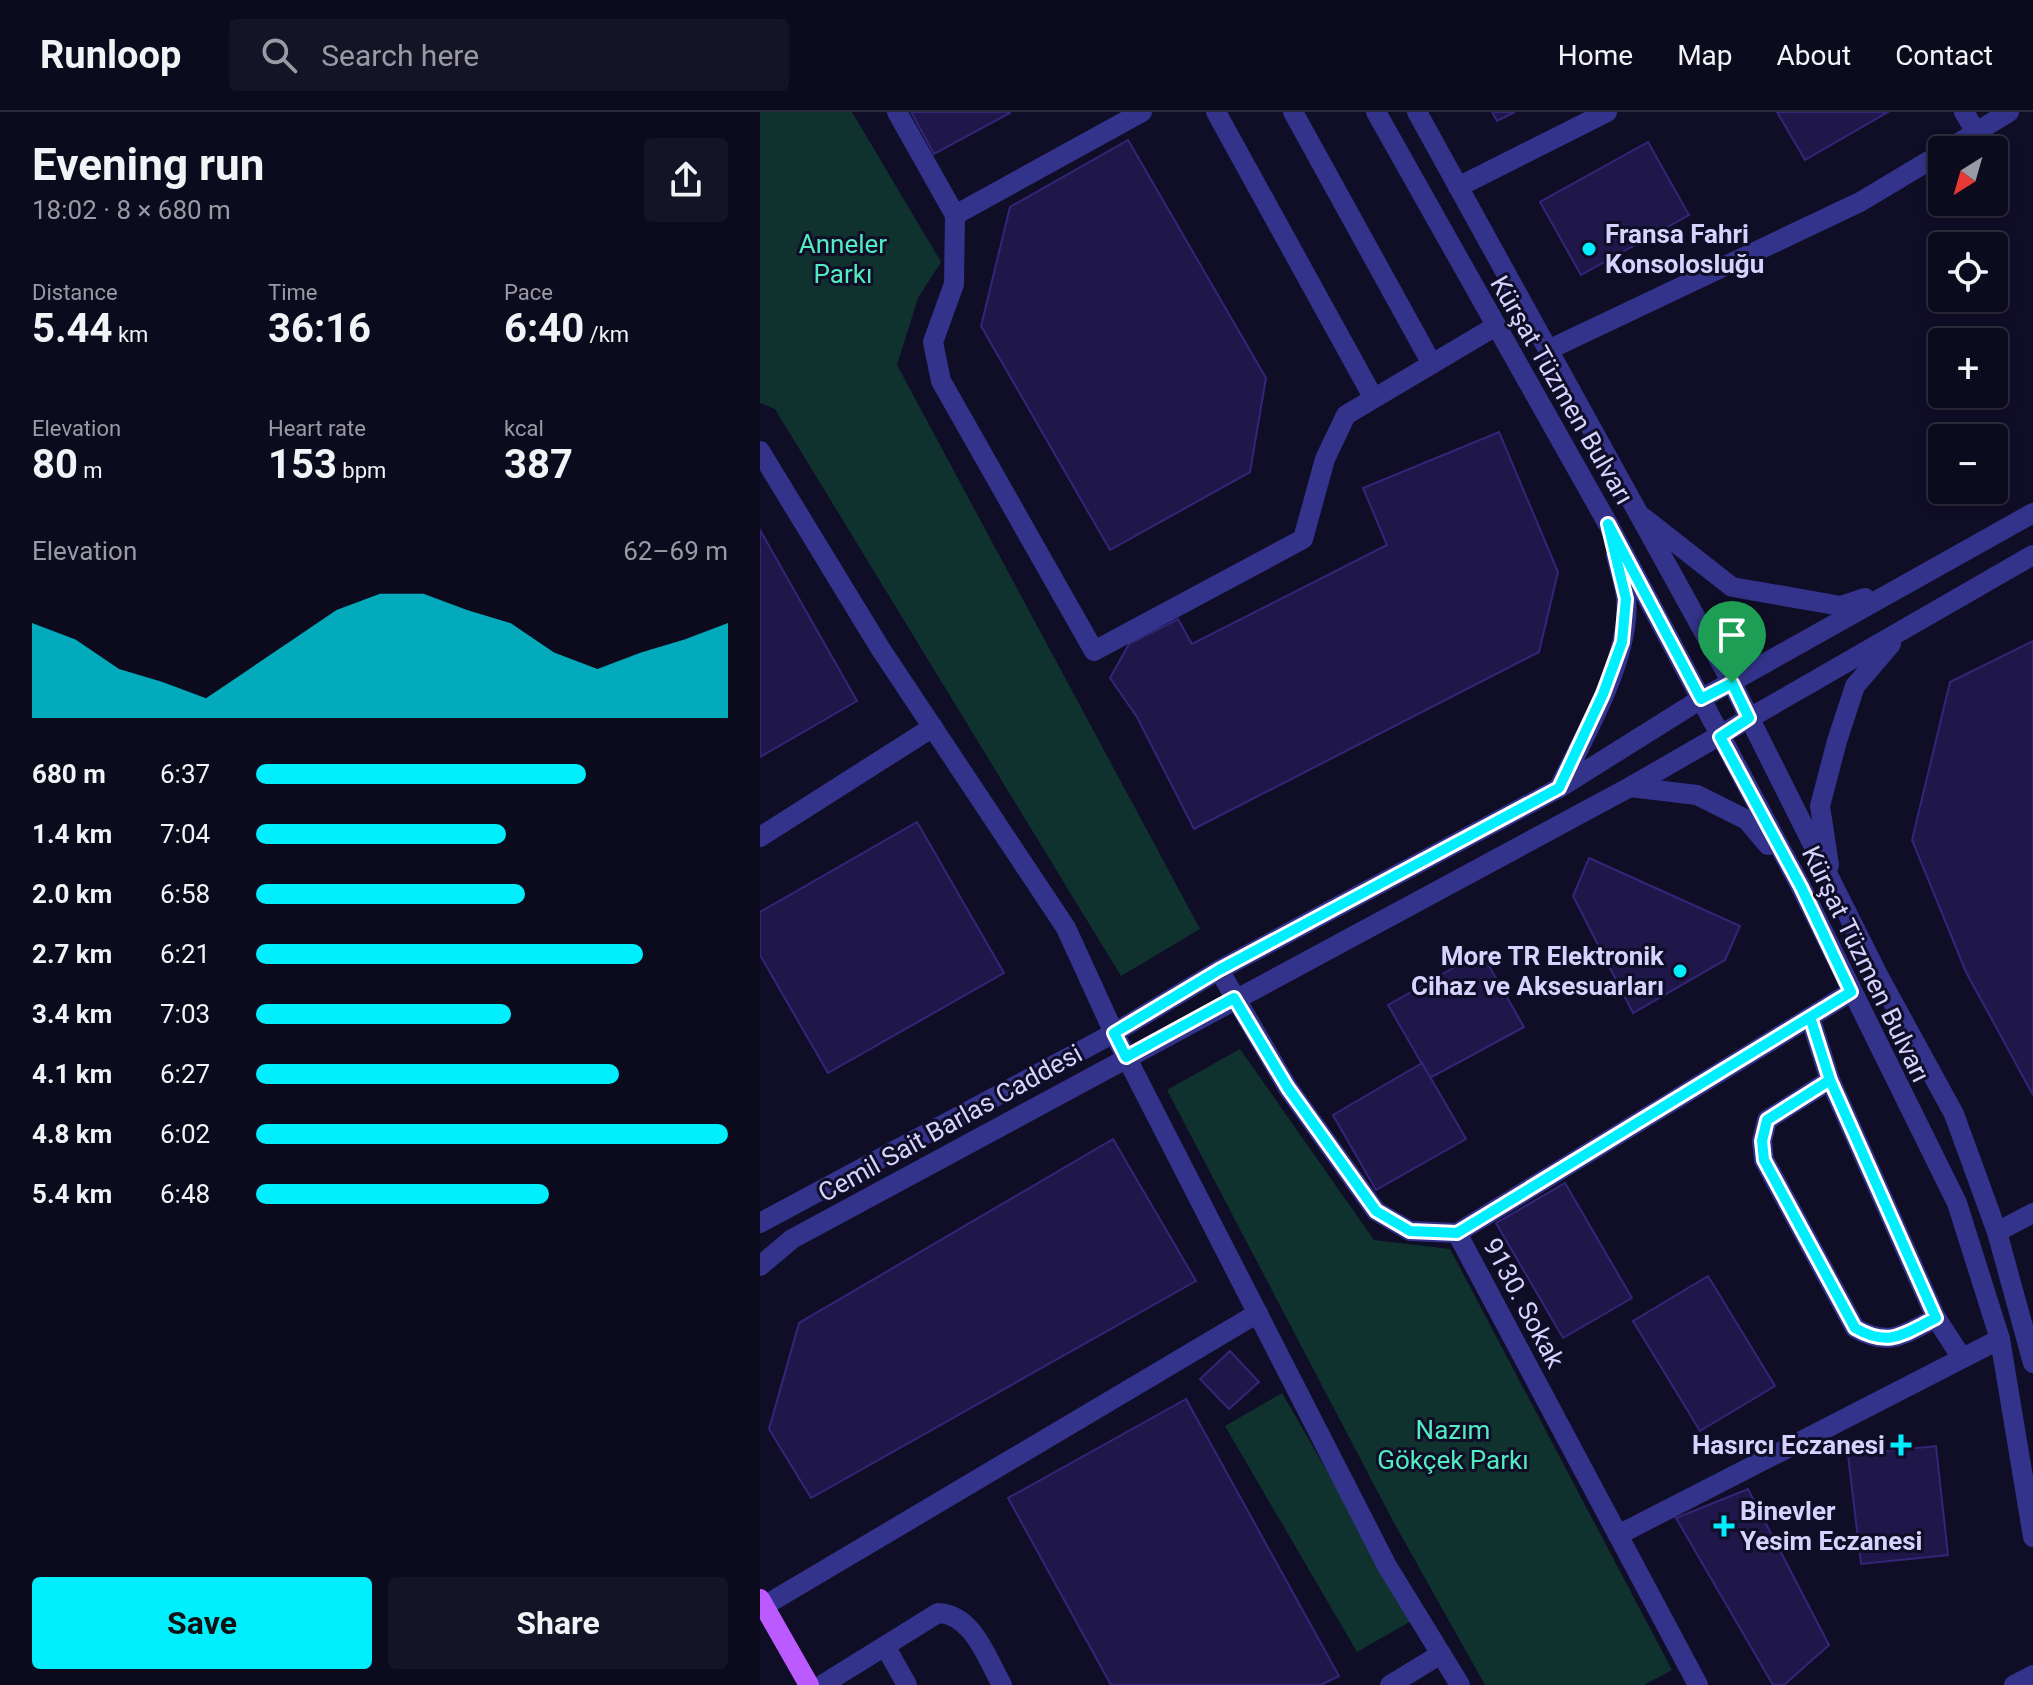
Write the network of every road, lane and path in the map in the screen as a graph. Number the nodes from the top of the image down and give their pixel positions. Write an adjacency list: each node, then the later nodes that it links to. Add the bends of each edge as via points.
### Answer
1 (897, 112): 14 (street)
2 (1142, 112): 14 (street)
3 (1216, 112): 18 (street)
4 (1293, 112): 17 (street)
5 (1376, 112): 15 (street, Kürşat Tüzmen Bulvarı)
6 (1417, 112): 13 (street, Kürşat Tüzmen Bulvarı)
7 (1607, 112): 13 (street)
8 (1964, 112): 10 (street)
9 (2009, 112): 10 (street)
10 (1976, 132): 11 (street)
11 (1969, 136)
12 (1928, 161): 16 (street, via 1860,202)
13 (1458, 187): 16 (street, Kürşat Tüzmen Bulvarı)
14 (955, 215): 18 (street, via 954,284 933,342 941,381 1094,651 1303,539 1325,459 1346,415)
15 (1496, 326): 17 (street); 22 (street, Kürşat Tüzmen Bulvarı)
16 (1548, 350): 20 (street, Kürşat Tüzmen Bulvarı)
17 (1432, 364): 18 (street)
18 (1373, 397)
19 (760, 451): 29 (street)
20 (1635, 510): 24 (street, via 1732,587 1841,606); 26 (street, Kürşat Tüzmen Bulvarı)
21 (2033, 513): 24 (street)
22 (1608, 524): 27 (street, Kürşat Tüzmen Bulvarı); 32 (street, via 1626,599 1622,642)
23 (2033, 555): 25 (street, Cemil Sait Barlas Caddesi)
24 (1914, 580): 26 (street, Cemil Sait Barlas Caddesi)
25 (1902, 632): 28 (street, Cemil Sait Barlas Caddesi); 34 (street, via 1855,686 1837,741 1820,806)
26 (1732, 683): 27 (street, Cemil Sait Barlas Caddesi); 28 (street, Kürşat Tüzmen Bulvarı)
27 (1701, 699): 30 (street, Kürşat Tüzmen Bulvarı); 32 (street, Cemil Sait Barlas Caddesi)
28 (1749, 718): 30 (street, Cemil Sait Barlas Caddesi); 34 (street, Kürşat Tüzmen Bulvarı)
29 (933, 727): 33 (street); 40 (street, via 1066,928)
30 (1720, 737): 31 (street, Cemil Sait Barlas Caddesi); 35 (street, Kürşat Tüzmen Bulvarı)
31 (1630, 787): 35 (street, via 1697,795 1747,820); 38 (street, Cemil Sait Barlas Caddesi)
32 (1559, 788): 36 (street, Cemil Sait Barlas Caddesi)
33 (760, 837)
34 (1831, 881): 45 (street, Kürşat Tüzmen Bulvarı, via 1954,1114)
35 (1801, 887): 37 (street, Kürşat Tüzmen Bulvarı)
36 (1219, 970): 38 (street, 9130. Sokak); 40 (street, Cemil Sait Barlas Caddesi)
37 (1851, 992): 39 (street); 50 (street, Kürşat Tüzmen Bulvarı, via 1957,1203)
38 (1234, 998): 41 (street, Cemil Sait Barlas Caddesi); 46 (street, 9130. Sokak, via 1288,1088 1376,1211 1410,1231)
39 (1810, 1017): 42 (street); 46 (street)
40 (1114, 1033): 41 (street); 44 (street, Cemil Sait Barlas Caddesi)
41 (1126, 1057): 47 (street, Cemil Sait Barlas Caddesi, via 792,1239); 48 (street)
42 (1830, 1080): 49 (street); 49 (street, via 1767,1120 1764,1160 1855,1328 1874,1339 1893,1339)
43 (2033, 1213): 45 (street)
44 (760, 1223)
45 (1997, 1232): 52 (street, Kürşat Tüzmen Bulvarı)
46 (1457, 1233): 53 (street, 9130. Sokak)
47 (760, 1266)
48 (1258, 1313): 55 (street); 57 (street, via 1387,1566)
49 (1936, 1318): 51 (street)
50 (2000, 1339): 51 (street); 54 (street, Kürşat Tüzmen Bulvarı)
51 (1962, 1358): 53 (street)
52 (2033, 1363)
53 (1618, 1535): 59 (street, 9130. Sokak)
54 (2033, 1537)
55 (762, 1603): 60 (main road)
56 (885, 1646): 61 (street); 62 (street); 63 (street, via 938,1613 950,1613 967,1624)
57 (1441, 1654): 64 (street); 65 (street)
58 (2033, 1675): 66 (street)
59 (1693, 1683)
60 (809, 1685)
61 (822, 1685)
62 (907, 1685)
63 (1002, 1685)
64 (1390, 1685)
65 (1460, 1685)
66 (2014, 1685)

